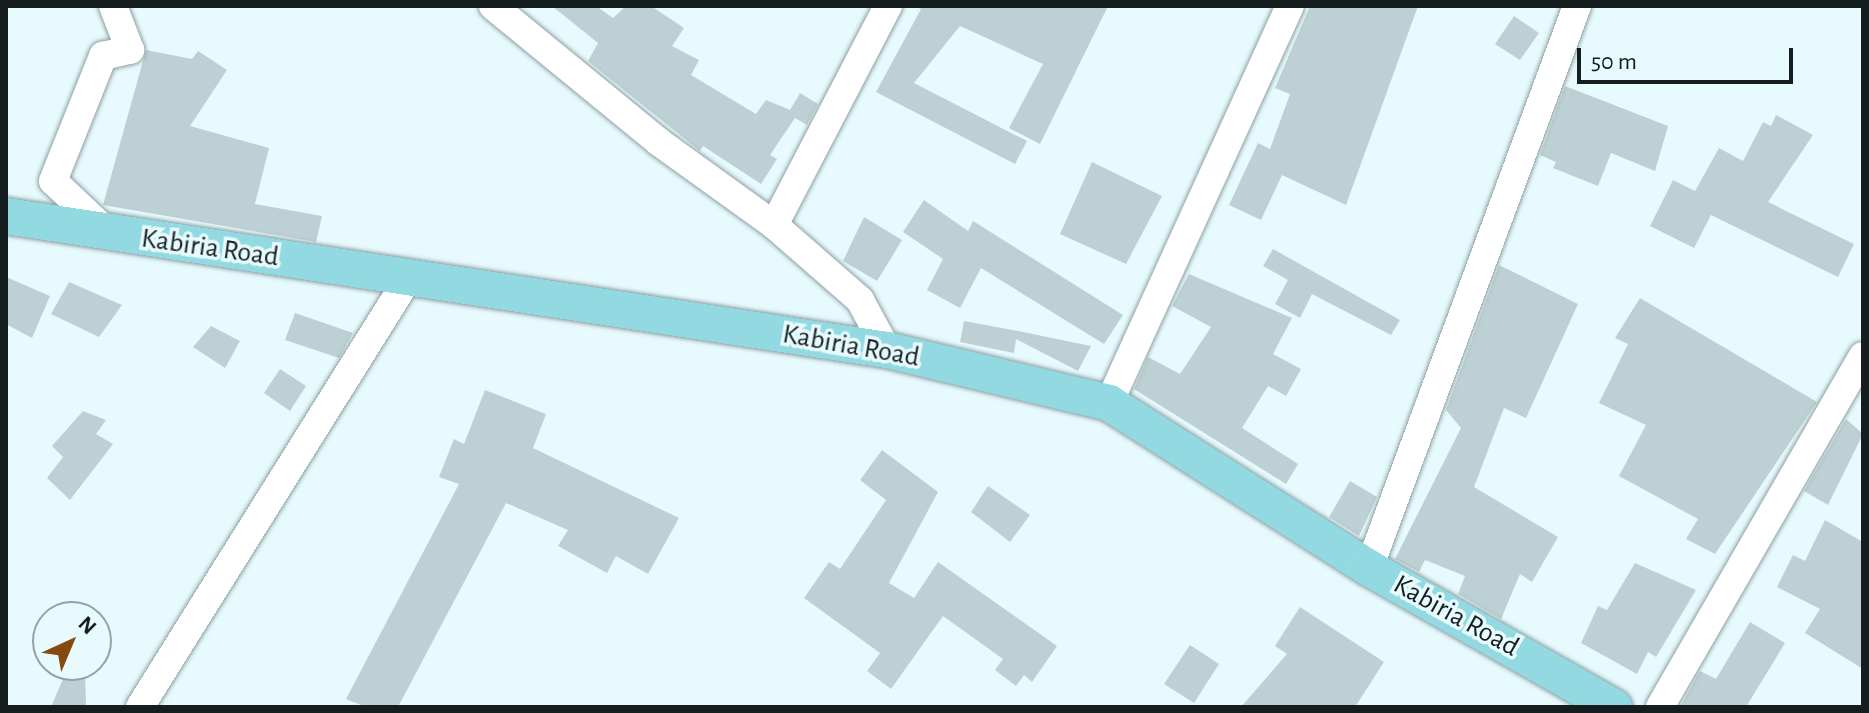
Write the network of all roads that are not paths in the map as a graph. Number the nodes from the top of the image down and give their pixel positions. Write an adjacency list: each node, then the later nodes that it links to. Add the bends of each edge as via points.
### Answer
1 (113, 6): 8 (street, via 130,50 103,56 53,181)
2 (493, 6): 7 (street, via 659,142)
3 (888, 6): 7 (street)
4 (1290, 6): 12 (street)
5 (1577, 6): 13 (street)
6 (6, 216): 8 (main road, Kabiria Road)
7 (774, 225): 10 (street, via 860,300)
8 (107, 232): 9 (main road, Kabiria Road)
9 (409, 277): 10 (main road, Kabiria Road); 14 (street)
10 (887, 350): 12 (main road, Kabiria Road)
11 (1863, 356): 16 (street)
12 (1109, 403): 13 (main road, Kabiria Road)
13 (1369, 568): 15 (main road, Kabiria Road)
14 (140, 707)
15 (1614, 707)
16 (1660, 707)

